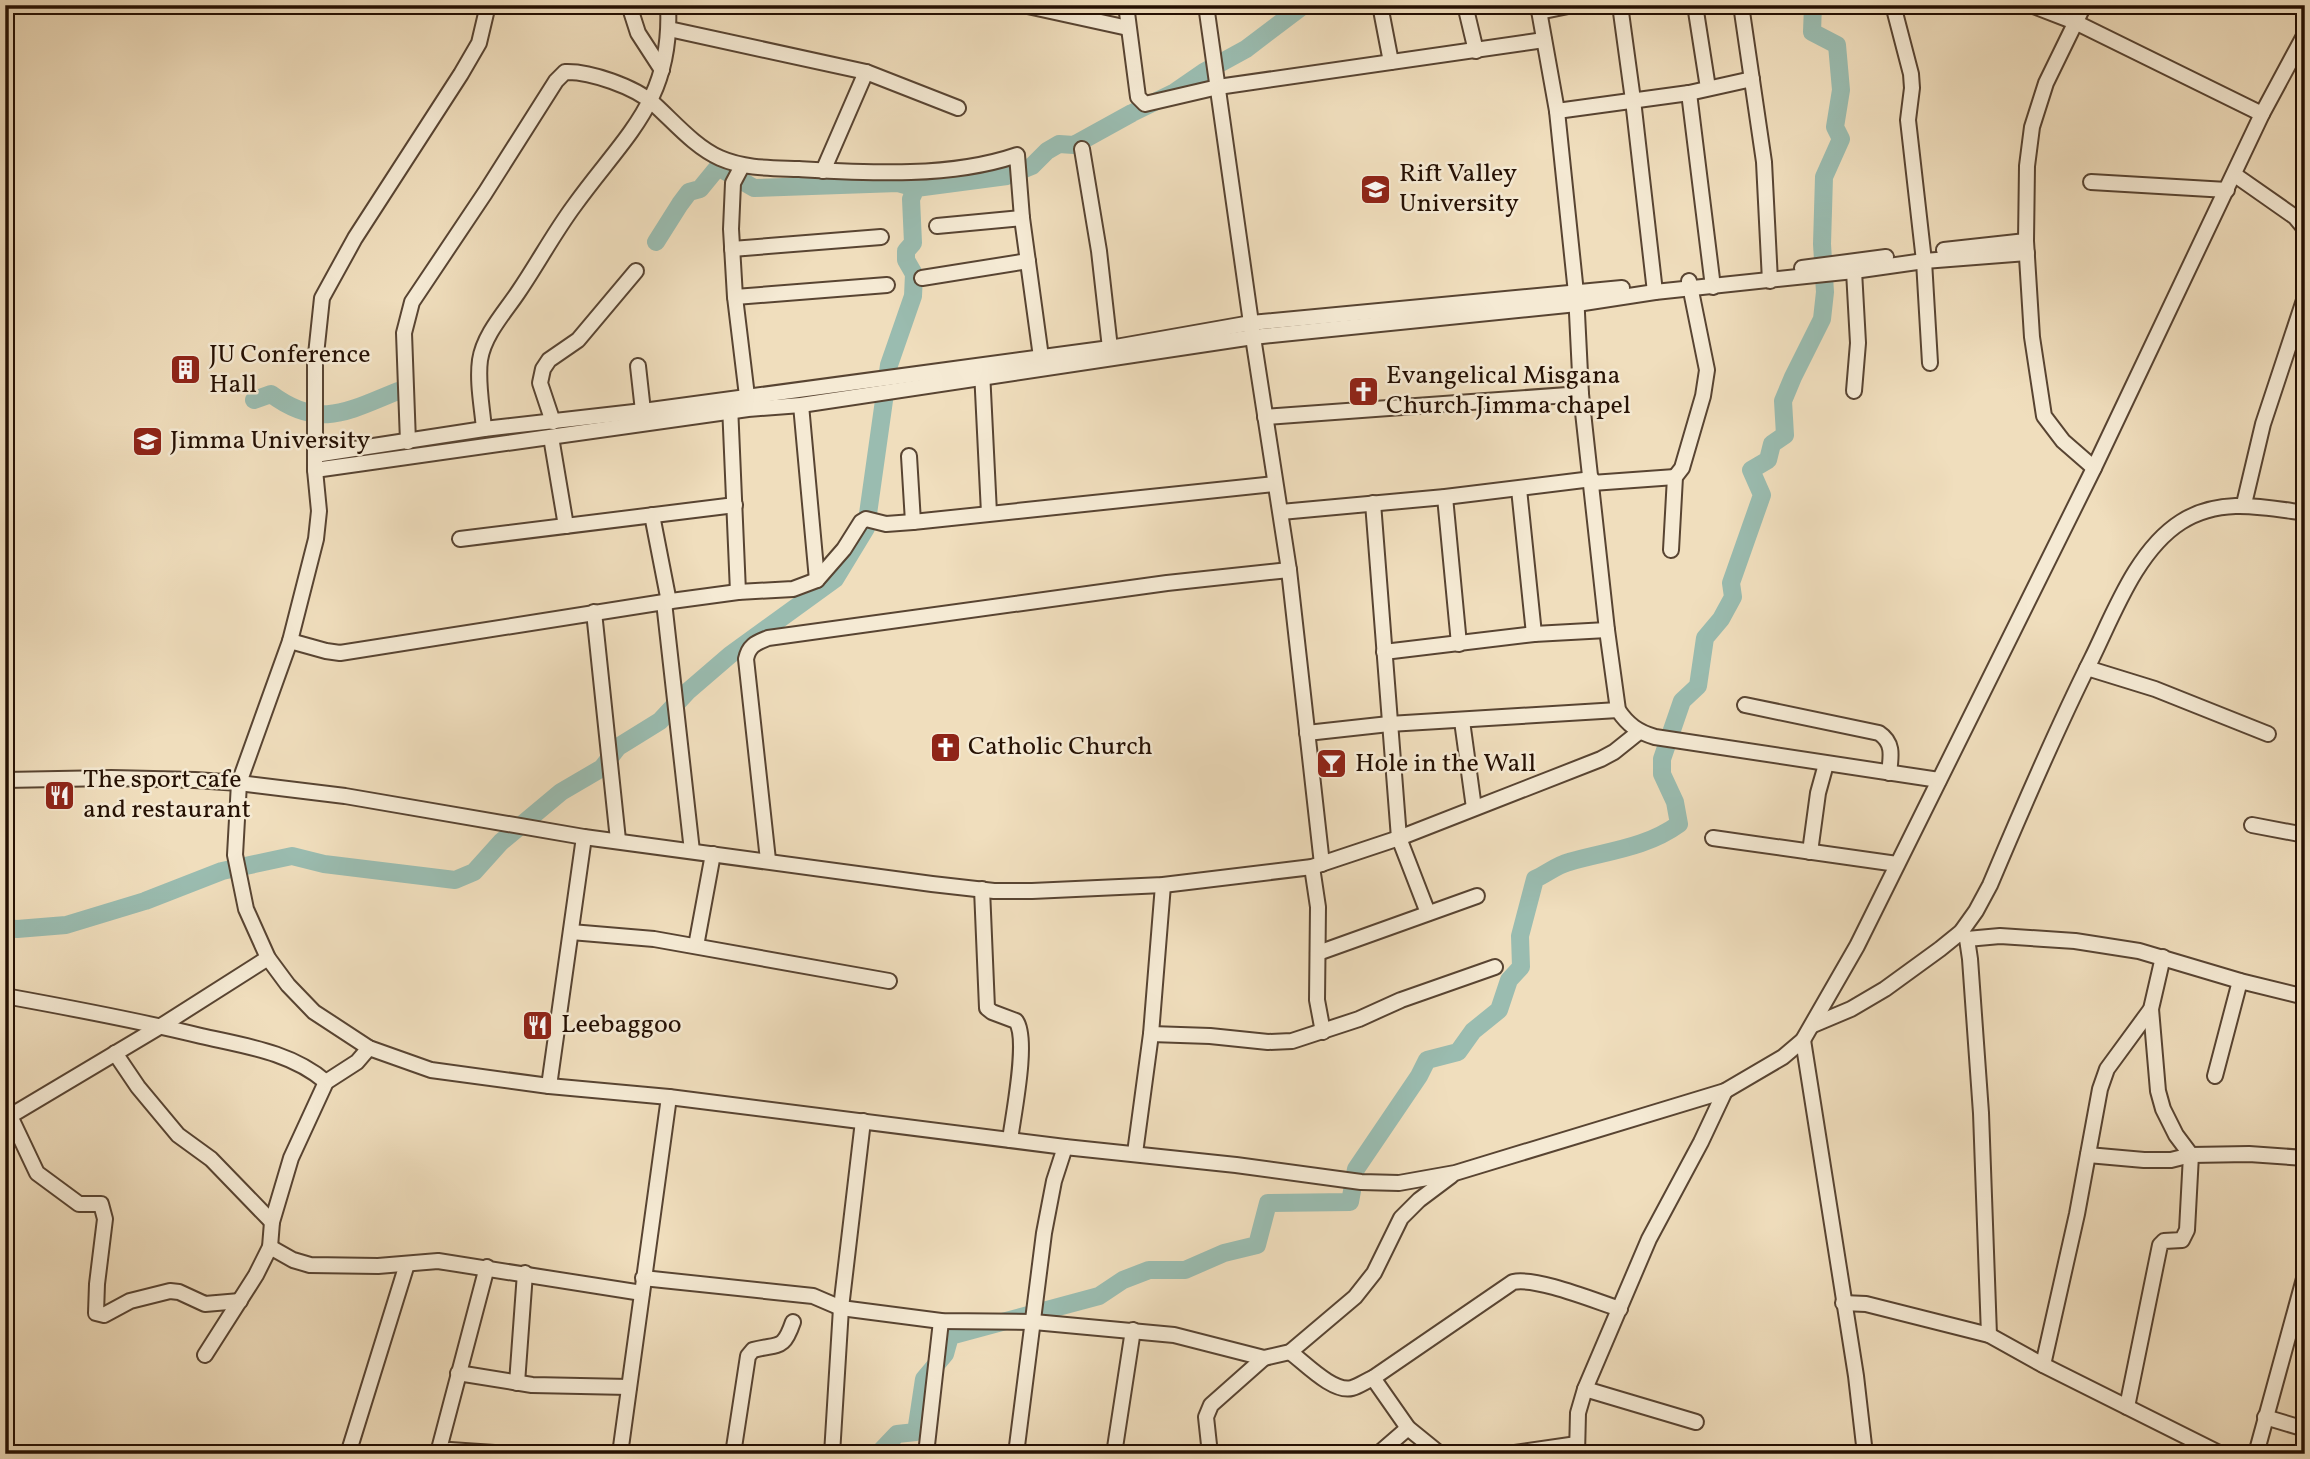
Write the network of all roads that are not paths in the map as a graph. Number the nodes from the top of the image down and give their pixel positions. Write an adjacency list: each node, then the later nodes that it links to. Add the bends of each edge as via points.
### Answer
1 (488, 5): 78 (street, via 479,43 321,298 316,334)
2 (629, 5): 24 (street, via 638,33)
3 (668, 5): 19 (street)
4 (1023, 5): 18 (street)
5 (1126, 5): 18 (street)
6 (1206, 5): 27 (street)
7 (1380, 5): 23 (street)
8 (1465, 5): 22 (street)
9 (1573, 5): 16 (street)
10 (1619, 5): 30 (street)
11 (1695, 5): 28 (street)
12 (1741, 5): 26 (street)
13 (1893, 5): 47 (street, via 1911,74 1908,120)
14 (2031, 5): 17 (street)
15 (2084, 5): 17 (street)
16 (1539, 9): 21 (street)
17 (2075, 22): 34 (street); 45 (street, via 2046,83 2032,127)
18 (1128, 28): 27 (street, via 1138,97 1149,104)
19 (669, 29): 24 (street); 25 (street)
20 (2305, 34): 34 (street)
21 (1544, 40): 22 (street); 33 (street)
22 (1476, 51): 23 (street)
23 (1391, 62): 27 (street)
24 (663, 71): 31 (street)
25 (866, 72): 32 (street); 37 (street)
26 (1752, 79): 28 (street); 51 (street, via 1764,162)
27 (1217, 80): 60 (street)
28 (1708, 88): 29 (street)
29 (1689, 93): 30 (street); 53 (street)
30 (1633, 100): 33 (street); 56 (street)
31 (651, 101): 36 (street, via 705,149); 74 (street, via 573,206 491,333 480,358); 76 (street, via 582,72 565,72 556,81 412,302 404,333)
32 (958, 108)
33 (1557, 111): 58 (street)
34 (2262, 114): 38 (street)
35 (1082, 149): 61 (street)
36 (742, 166): 37 (street); 46 (street, via 733,183)
37 (823, 171): 41 (street, via 936,171 993,164 1017,155)
38 (2235, 175): 40 (street); 43 (street)
39 (2091, 181): 40 (street)
40 (2227, 190): 79 (street)
41 (1022, 218): 42 (street); 48 (street)
42 (937, 226)
43 (2305, 229)
44 (881, 237): 46 (street)
45 (2027, 247): 47 (street); 79 (street, via 2032,338 2044,416 2063,442)
46 (732, 248): 57 (street)
47 (1923, 257): 50 (street); 51 (street); 63 (street)
48 (1028, 261): 52 (street); 62 (street)
49 (636, 271): 73 (street, via 578,341 543,369 540,383)
50 (1854, 271): 51 (street); 66 (street, via 1858,343)
51 (1769, 276): 53 (street)
52 (922, 278)
53 (1712, 283): 55 (street)
54 (887, 285): 57 (street)
55 (1690, 285): 56 (street); 80 (street, via 1707,370 1682,468)
56 (1654, 288): 58 (street)
57 (735, 297): 68 (street)
58 (1577, 298): 60 (street); 67 (street)
59 (2305, 298): 86 (street, via 2263,424)
60 (1252, 330): 61 (street); 65 (street); 72 (street)
61 (1110, 348): 62 (street)
62 (1041, 357): 65 (street)
63 (1930, 363)
64 (638, 366): 71 (street)
65 (982, 371): 68 (street); 70 (street); 89 (street)
66 (1854, 391)
67 (1581, 394): 72 (street); 81 (street)
68 (747, 396): 69 (street)
69 (730, 405): 70 (street); 71 (street); 75 (street); 87 (street)
70 (801, 405): 97 (street)
71 (643, 411): 73 (street)
72 (1265, 417): 82 (street)
73 (553, 422): 74 (street)
74 (484, 429): 76 (street)
75 (551, 437): 78 (street); 93 (street)
76 (408, 442): 78 (street)
77 (909, 456): 92 (street)
78 (315, 459): 103 (street, via 316,539)
79 (2094, 468): 117 (street)
80 (1675, 477): 81 (street); 95 (street)
81 (1592, 481): 83 (street); 101 (street)
82 (1275, 484): 88 (street); 89 (street)
83 (1519, 489): 84 (street); 102 (street)
84 (1445, 497): 85 (street); 104 (street)
85 (1373, 503): 88 (street); 105 (street)
86 (2244, 504): 90 (street); 106 (street, via 2208,510 2181,522 2162,539 2135,571)
87 (735, 505): 91 (street); 98 (street)
88 (1280, 512): 96 (street)
89 (989, 513): 92 (street)
90 (2305, 513)
91 (652, 515): 93 (street); 99 (street)
92 (913, 523): 97 (street, via 866,519)
93 (566, 526): 94 (street)
94 (460, 539)
95 (1671, 550)
96 (1289, 570): 112 (street); 129 (street, via 1051,598 768,638 753,644 746,659)
97 (817, 580): 98 (street, via 784,590)
98 (738, 592): 99 (street)
99 (666, 602): 100 (street); 126 (street)
100 (594, 612): 103 (street, via 340,653); 125 (street)
101 (1606, 629): 102 (street); 108 (street)
102 (1534, 634): 104 (street)
103 (290, 641): 118 (street)
104 (1459, 644): 105 (street)
105 (1384, 652): 110 (street)
106 (2087, 668): 113 (street); 137 (street)
107 (1745, 705): 115 (street, via 1878,733 1891,746)
108 (1618, 710): 109 (street); 111 (street)
109 (1462, 721): 110 (street); 119 (street)
110 (1389, 724): 112 (street); 123 (street)
111 (1639, 732): 114 (street); 119 (street, via 1601,759)
112 (1307, 733): 131 (street)
113 (2269, 734)
114 (1826, 764): 115 (street); 127 (street)
115 (1889, 773): 117 (street)
116 (5, 780): 118 (street)
117 (1939, 780): 130 (street)
118 (239, 783): 122 (street, via 345,796); 142 (street, via 235,855 245,904)
119 (1474, 808): 123 (street)
120 (2252, 825): 121 (street)
121 (2305, 835)
122 (584, 837): 125 (street); 136 (street)
123 (1399, 838): 131 (street); 135 (street)
124 (1713, 838): 127 (street)
125 (618, 840): 126 (street)
126 (692, 851): 128 (street)
127 (1810, 852): 130 (street)
128 (713, 853): 129 (street); 138 (street)
129 (768, 860): 133 (street)
130 (1897, 864): 150 (street)
131 (1317, 866): 132 (street); 140 (street)
132 (1163, 885): 133 (street); 153 (street)
133 (982, 889): 164 (street, via 987,1008 1016,1021 1020,1030)
134 (1477, 896): 135 (street)
135 (1428, 913): 140 (street)
136 (571, 932): 138 (street); 159 (street)
137 (1964, 936): 139 (street); 141 (street, via 2075,941); 143 (street)
138 (695, 946): 145 (street)
139 (1940, 949): 143 (street); 150 (street, via 1874,996)
140 (1318, 953): 152 (street, via 1317,1000)
141 (2163, 957): 146 (street); 149 (street)
142 (268, 958): 151 (street); 155 (street, via 314,1012)
143 (1970, 959): 187 (street)
144 (1495, 967): 152 (street)
145 (889, 981)
146 (2239, 981): 148 (street); 157 (street)
147 (5, 996): 151 (street)
148 (2305, 997)
149 (2151, 1009): 167 (street, via 2108,1069); 168 (street, via 2158,1091 2176,1135)
150 (1813, 1025): 154 (street)
151 (161, 1026): 156 (street); 158 (street, via 276,1054 311,1069)
152 (1323, 1032): 153 (street, via 1268,1042)
153 (1151, 1034): 166 (street)
154 (1803, 1040): 160 (street); 180 (street)
155 (369, 1048): 158 (street); 159 (street, via 430,1070)
156 (116, 1053): 162 (street); 171 (street, via 178,1135 211,1159)
157 (2215, 1076)
158 (326, 1082): 171 (street, via 291,1158)
159 (550, 1086): 161 (street)
160 (1725, 1091): 170 (street); 182 (street, via 1648,1240)
161 (669, 1097): 163 (street); 177 (street)
162 (8, 1117): 179 (street, via 37,1173 79,1204 94,1202 104,1209 96,1313 104,1315 130,1301 170,1291 205,1304)
163 (863, 1121): 164 (street); 181 (street)
164 (1010, 1140): 165 (street)
165 (1065, 1147): 166 (street); 185 (street, via 1044,1233)
166 (1135, 1153): 170 (street, via 1361,1182 1399,1183)
167 (2088, 1155): 168 (street, via 2171,1160); 191 (street)
168 (2191, 1155): 169 (street); 197 (street, via 2187,1230 2182,1240 2160,1245)
169 (2305, 1158)
170 (1455, 1173): 188 (street, via 1401,1217 1374,1273 1355,1297)
171 (272, 1222): 172 (street)
172 (270, 1247): 173 (street, via 310,1265); 179 (street)
173 (407, 1264): 174 (street, via 438,1261); 205 (street)
174 (486, 1268): 175 (street); 192 (street)
175 (525, 1273): 178 (street); 194 (street)
176 (2305, 1275): 198 (street)
177 (643, 1278): 178 (street); 181 (street, via 813,1296)
178 (642, 1293): 195 (street)
179 (240, 1301): 189 (street)
180 (1843, 1303): 187 (street, via 1866,1304); 216 (street)
181 (841, 1308): 183 (street); 208 (street)
182 (1620, 1309): 193 (street, via 1562,1290 1513,1282); 196 (street)
183 (941, 1321): 185 (street); 209 (street)
184 (793, 1322): 207 (street, via 787,1340 753,1350 748,1356)
185 (1034, 1322): 186 (street); 210 (street)
186 (1133, 1331): 190 (street, via 1174,1335); 211 (street)
187 (1989, 1335): 191 (street)
188 (1290, 1352): 190 (street); 193 (street, via 1337,1387 1350,1389)
189 (205, 1355)
190 (1264, 1358): 212 (street, via 1211,1405 1206,1417)
191 (2043, 1365): 197 (street)
192 (458, 1373): 194 (street); 206 (street)
193 (1373, 1378): 200 (street)
194 (517, 1383): 195 (street)
195 (629, 1387): 203 (street)
196 (1585, 1390): 199 (street); 202 (street, via 1578,1413)
197 (2127, 1407): 217 (street)
198 (2265, 1417): 201 (street); 218 (street)
199 (1696, 1422)
200 (1408, 1428): 213 (street); 214 (street)
201 (2305, 1429)
202 (1577, 1449): 215 (street)
203 (623, 1452)
204 (505, 1453): 206 (street, via 450,1450)
205 (348, 1454)
206 (438, 1454)
207 (733, 1454)
208 (832, 1454)
209 (926, 1454)
210 (1016, 1454)
211 (1114, 1454)
212 (1210, 1454)
213 (1378, 1454)
214 (1440, 1454)
215 (1508, 1454)
216 (1865, 1454)
217 (2221, 1454)
218 (2256, 1454)

